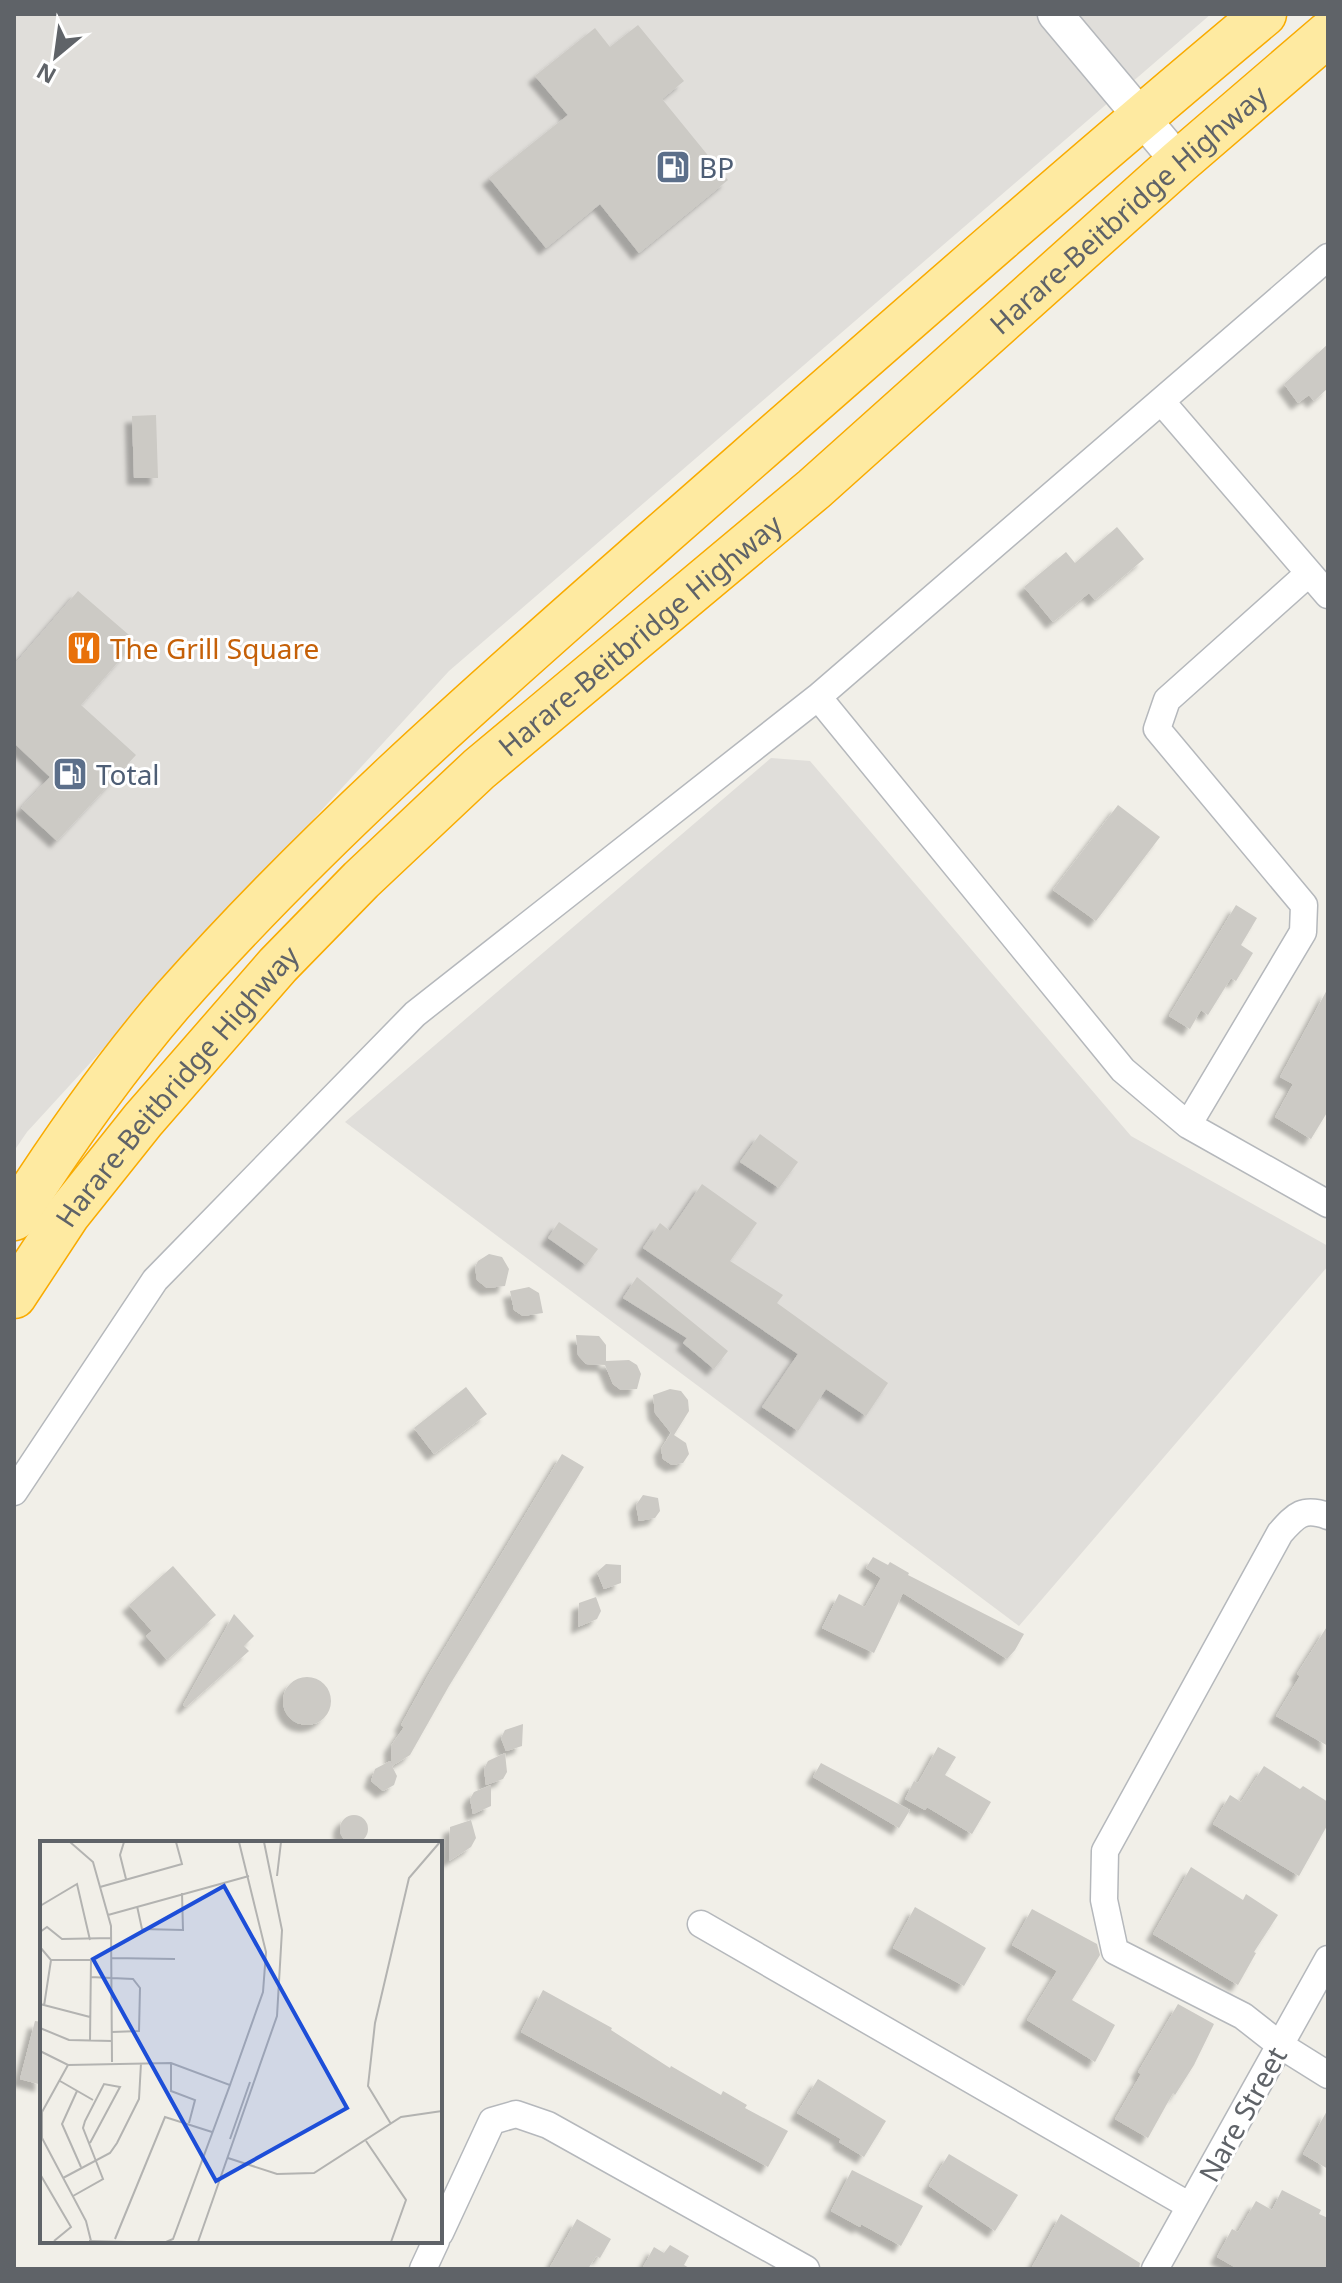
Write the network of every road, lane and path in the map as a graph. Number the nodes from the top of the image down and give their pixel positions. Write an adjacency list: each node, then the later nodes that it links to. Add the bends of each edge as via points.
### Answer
1 (1055, 14): 4 (street)
2 (1264, 14): 4 (highway, Harare-Beitbridge Highway)
3 (1328, 34): 5 (highway, Harare-Beitbridge Highway)
4 (1140, 117): 5 (street); 13 (highway, Harare-Beitbridge Highway, via 462,711 324,841 165,1010)
5 (1179, 162): 14 (highway, Harare-Beitbridge Highway, via 814,489 479,769 361,880 278,965 143,1120 68,1214)
6 (1328, 257): 7 (street)
7 (1161, 401): 8 (street); 10 (street)
8 (1309, 573): 9 (street); 11 (street, via 1167,700 1157,729 1304,905 1303,932)
9 (1328, 595)
10 (818, 697): 11 (street, via 1123,1070); 15 (street, via 415,1014 155,1280)
11 (1188, 1125): 12 (street)
12 (1328, 1204)
13 (14, 1218)
14 (14, 1296)
15 (14, 1492)
16 (1328, 1516): 19 (street, via 1315,1511 1297,1514 1280,1533 1105,1851 1104,1900 1115,1951 1243,2016)
17 (701, 1924): 21 (street)
18 (1328, 1959): 19 (street, Nare Street)
19 (1280, 2045): 20 (street); 21 (street, Nare Street)
20 (1328, 2075)
21 (1190, 2206): 26 (street, Nare Street)
22 (442, 2229): 25 (street, via 492,2121 516,2114 548,2125)
23 (435, 2243): 24 (street)
24 (423, 2269)
25 (806, 2269)
26 (1155, 2269)

